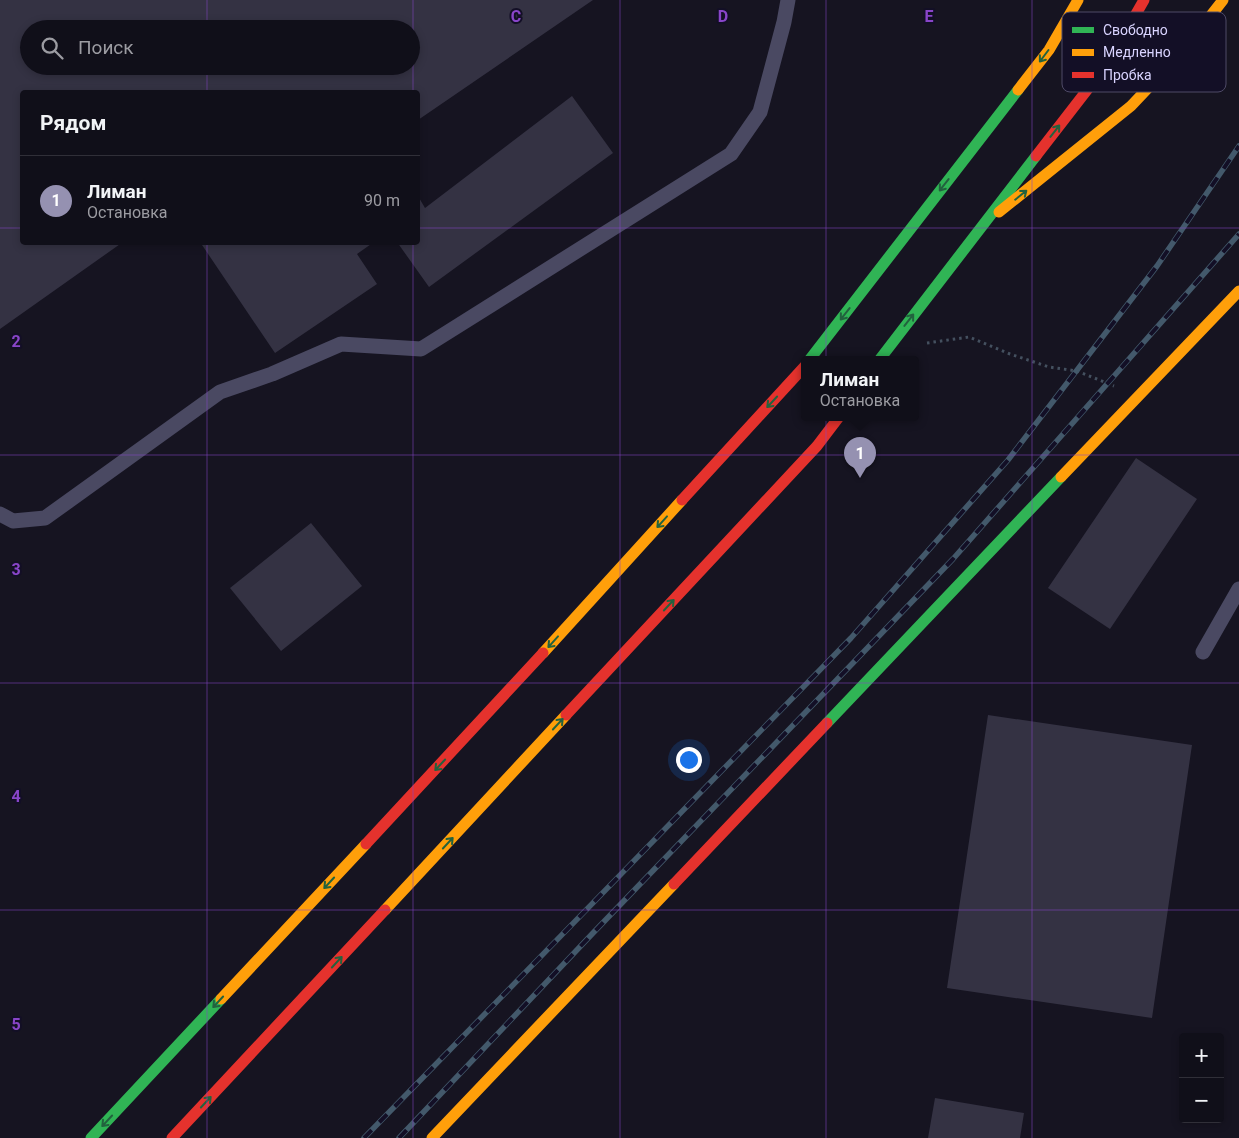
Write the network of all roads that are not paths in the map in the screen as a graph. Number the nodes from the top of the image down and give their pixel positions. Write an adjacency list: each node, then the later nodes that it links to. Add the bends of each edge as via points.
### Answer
1 (788, 0): 17 (lane, via 760,112 730,154 421,349 341,344 220,392 45,518 13,521)
2 (1078, 0): 5 (main road, one-way to 5)
3 (1144, 0): 6 (main road, one-way to 3)
4 (1223, 0): 7 (main road, one-way to 4)
5 (1071, 12)
6 (1137, 12)
7 (1214, 12)
8 (1062, 28): 13 (main road, one-way to 13, via 1049,50)
9 (1086, 92): 11 (main road, one-way to 9)
10 (1144, 92): 11 (main road, one-way to 10)
11 (983, 225): 14 (main road, one-way to 11)
12 (1239, 291): 22 (main road)
13 (812, 356)
14 (882, 356)
15 (801, 370): 20 (main road, one-way to 20, via 473,729)
16 (835, 421): 21 (main road, one-way to 16, via 804,461)
17 (0, 514)
18 (1239, 589): 19 (lane)
19 (1203, 652)
20 (91, 1138)
21 (172, 1138)
22 (432, 1138)

